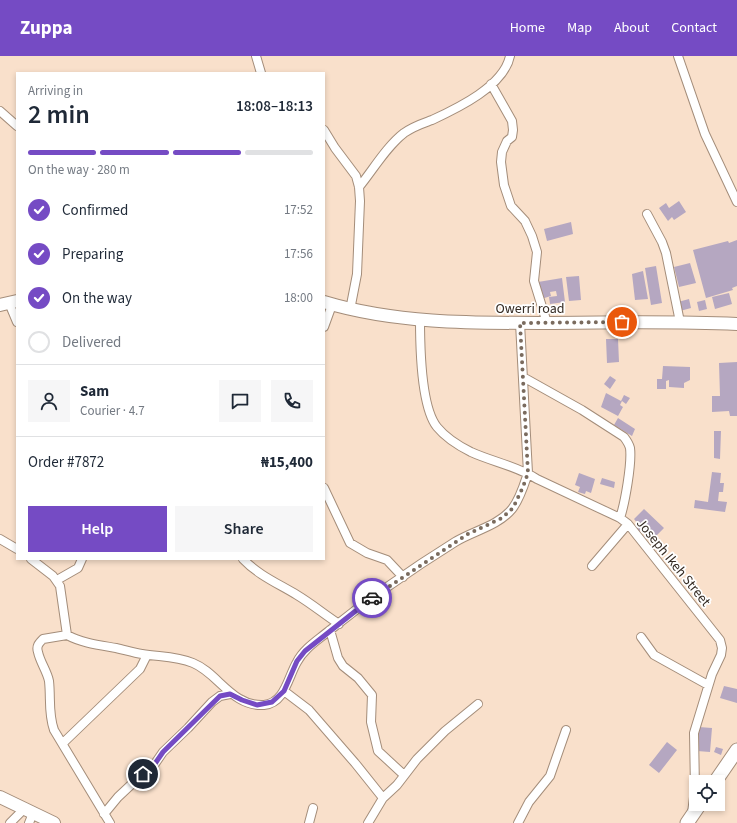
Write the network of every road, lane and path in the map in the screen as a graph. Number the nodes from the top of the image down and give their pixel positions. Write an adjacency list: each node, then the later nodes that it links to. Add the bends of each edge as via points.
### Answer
1 (256, 56): 4 (street)
2 (510, 56): 5 (street, via 500,77)
3 (678, 56): 10 (street, via 705,134)
4 (261, 72)
5 (491, 84): 9 (street, via 476,96 403,134); 20 (street, via 512,121 512,137 502,152 504,185 512,206 525,221 535,247 537,261 534,281)
6 (0, 111): 7 (street)
7 (16, 125)
8 (325, 132): 9 (street, via 356,176)
9 (359, 187): 14 (street, via 357,274)
10 (737, 202)
11 (647, 214): 18 (street, via 666,253)
12 (9, 303): 16 (street)
13 (328, 304): 14 (main road, Owerri road); 17 (street)
14 (350, 310): 15 (main road, Owerri road)
15 (420, 319): 19 (main road, Owerri road); 23 (street, Joseph Ikeh Street, via 427,404 436,426 448,438 470,451)
16 (16, 320)
17 (325, 321)
18 (680, 322): 20 (main road, Owerri road); 21 (main road, Owerri road)
19 (520, 323): 20 (main road, Owerri road); 22 (street)
20 (547, 323)
21 (737, 324)
22 (523, 378): 23 (street); 25 (street, via 582,410 624,437 630,451 624,506)
23 (528, 473): 25 (street, Joseph Ikeh Street); 33 (street, via 513,508 502,518 468,534)
24 (325, 490): 33 (street, via 350,543 387,560)
25 (620, 518): 26 (street, Joseph Ikeh Street)
26 (628, 524): 32 (street); 40 (street, Joseph Ikeh Street, via 720,640 721,656)
27 (0, 539): 28 (street)
28 (16, 548)
29 (32, 560): 34 (street)
30 (82, 560): 34 (street, via 78,568)
31 (244, 560): 35 (street, via 259,573)
32 (592, 566)
33 (403, 577): 35 (street)
34 (57, 580): 37 (street)
35 (339, 624): 36 (street)
36 (330, 630): 41 (street, via 297,661); 47 (street, via 343,666 358,678 372,695 371,722 378,751)
37 (67, 635): 39 (street, via 77,640); 45 (street, via 43,639 38,645 38,652 47,672 50,718)
38 (641, 637): 40 (street, via 654,655)
39 (147, 655): 42 (street, via 166,656 195,664); 45 (street, via 140,669)
40 (708, 685): 54 (street, via 694,733 694,789)
41 (284, 691): 42 (street, via 265,705 257,705); 50 (street, via 309,710)
42 (230, 694): 52 (street, via 220,696 212,702 163,752 152,768 118,797)
43 (478, 704): 47 (street, via 445,731)
44 (566, 730): 60 (street, via 550,776 528,802)
45 (63, 743): 52 (street)
46 (737, 750): 48 (main road)
47 (404, 775): 50 (street)
48 (720, 775)
49 (0, 797): 53 (main road)
50 (383, 798): 59 (street)
51 (313, 808): 58 (street)
52 (104, 814): 57 (street)
53 (29, 815): 55 (street); 56 (main road)
54 (689, 819)
55 (10, 823)
56 (54, 823)
57 (110, 823)
58 (309, 823)
59 (368, 823)
60 (518, 823)

